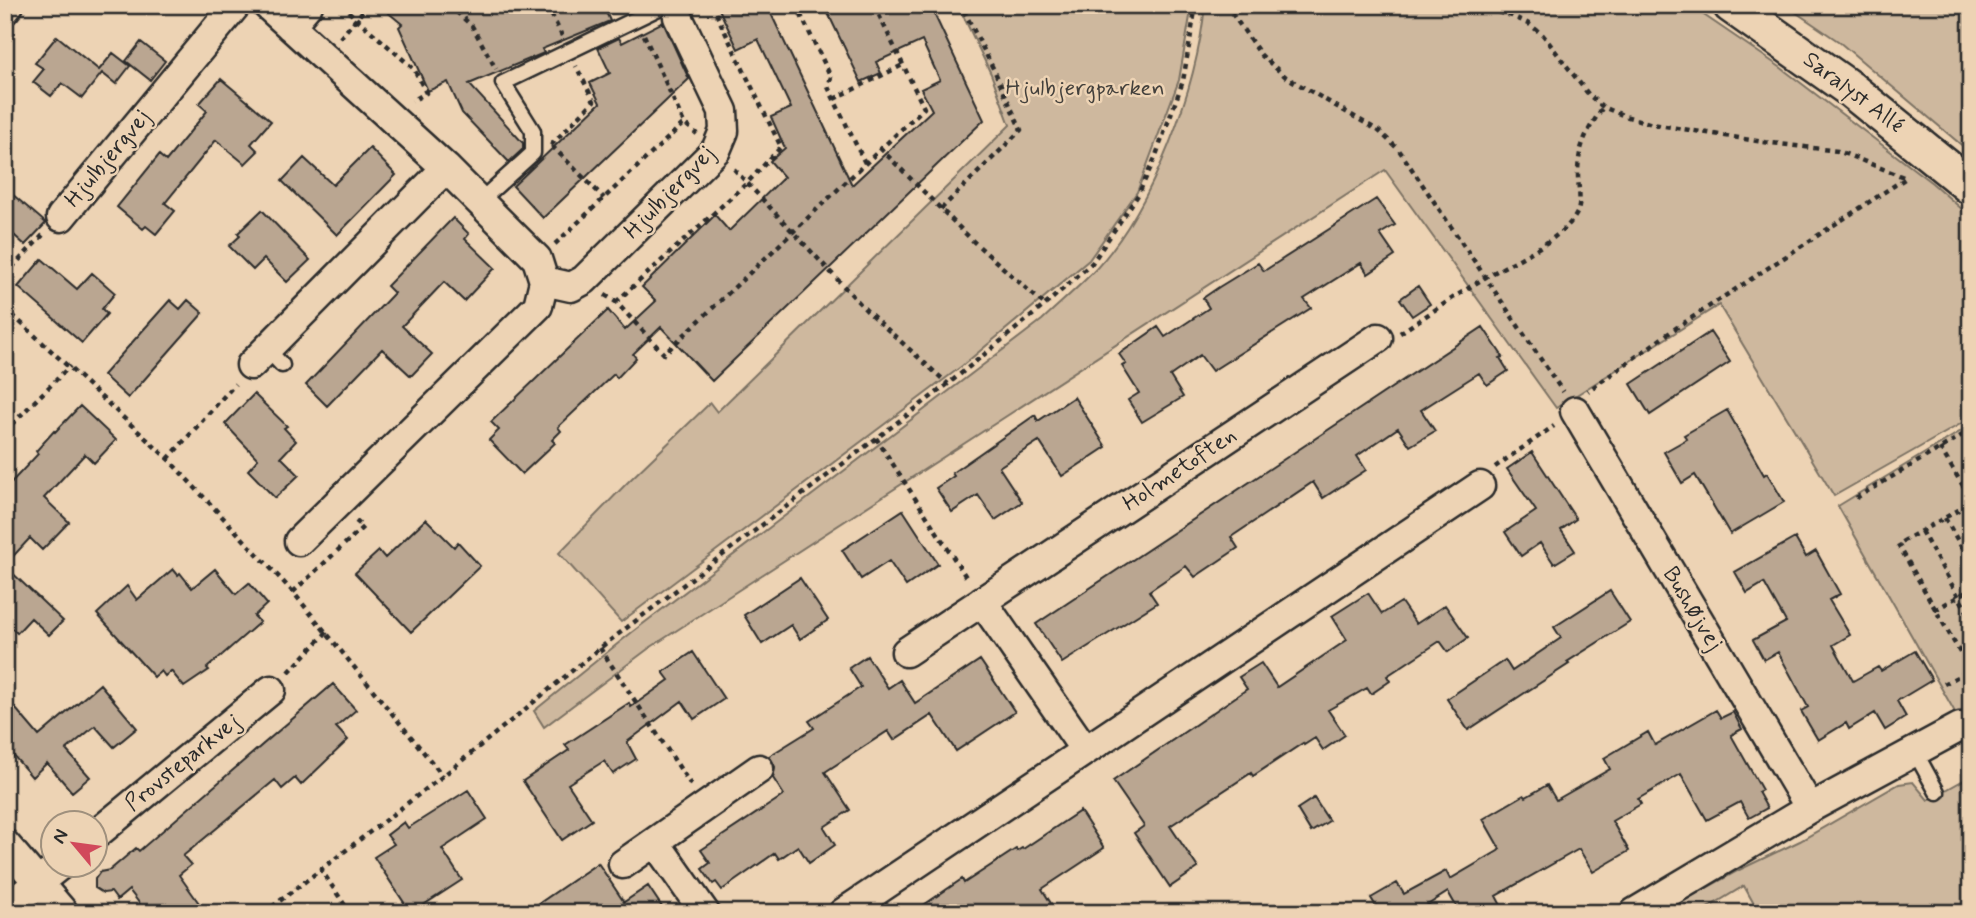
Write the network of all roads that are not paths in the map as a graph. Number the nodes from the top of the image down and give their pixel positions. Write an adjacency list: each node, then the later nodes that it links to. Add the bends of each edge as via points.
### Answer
1 (9, 5): 5 (street)
2 (236, 5): 11 (street, Hjulbjergvej)
3 (267, 5): 7 (street)
4 (1731, 5): 9 (street, Saralyst Allé, via 1850,89)
5 (5, 10)
6 (671, 11): 10 (lane, via 636,19 503,83 533,131 533,153); 12 (street, Hjulbjergvej, via 723,111 724,131 716,150 583,280 571,287)
7 (299, 16): 8 (street)
8 (446, 168): 10 (street); 14 (street)
9 (1971, 187)
10 (479, 202): 12 (street, via 537,259)
11 (61, 217)
12 (544, 281): 17 (street, via 538,306)
13 (1378, 338): 18 (street, Holmetoften)
14 (267, 360)
15 (1575, 411): 26 (street, Bushøjvej)
16 (1480, 486): 22 (street)
17 (299, 541)
18 (982, 601): 19 (street, Holmetoften); 22 (street)
19 (906, 652)
20 (271, 690): 27 (street, Provsteparkvej)
21 (1960, 727): 23 (street)
22 (1085, 750): 37 (street)
23 (1914, 750): 25 (lane); 26 (street)
24 (759, 769): 28 (street)
25 (1937, 792)
26 (1810, 808): 38 (street)
27 (108, 824)
28 (655, 842): 30 (street); 36 (street)
29 (5, 844): 31 (street)
30 (623, 864)
31 (38, 866)
32 (41, 880): 34 (street)
33 (51, 880): 35 (street)
34 (5, 909)
35 (64, 913)
36 (705, 913)
37 (843, 913)
38 (1634, 913)

